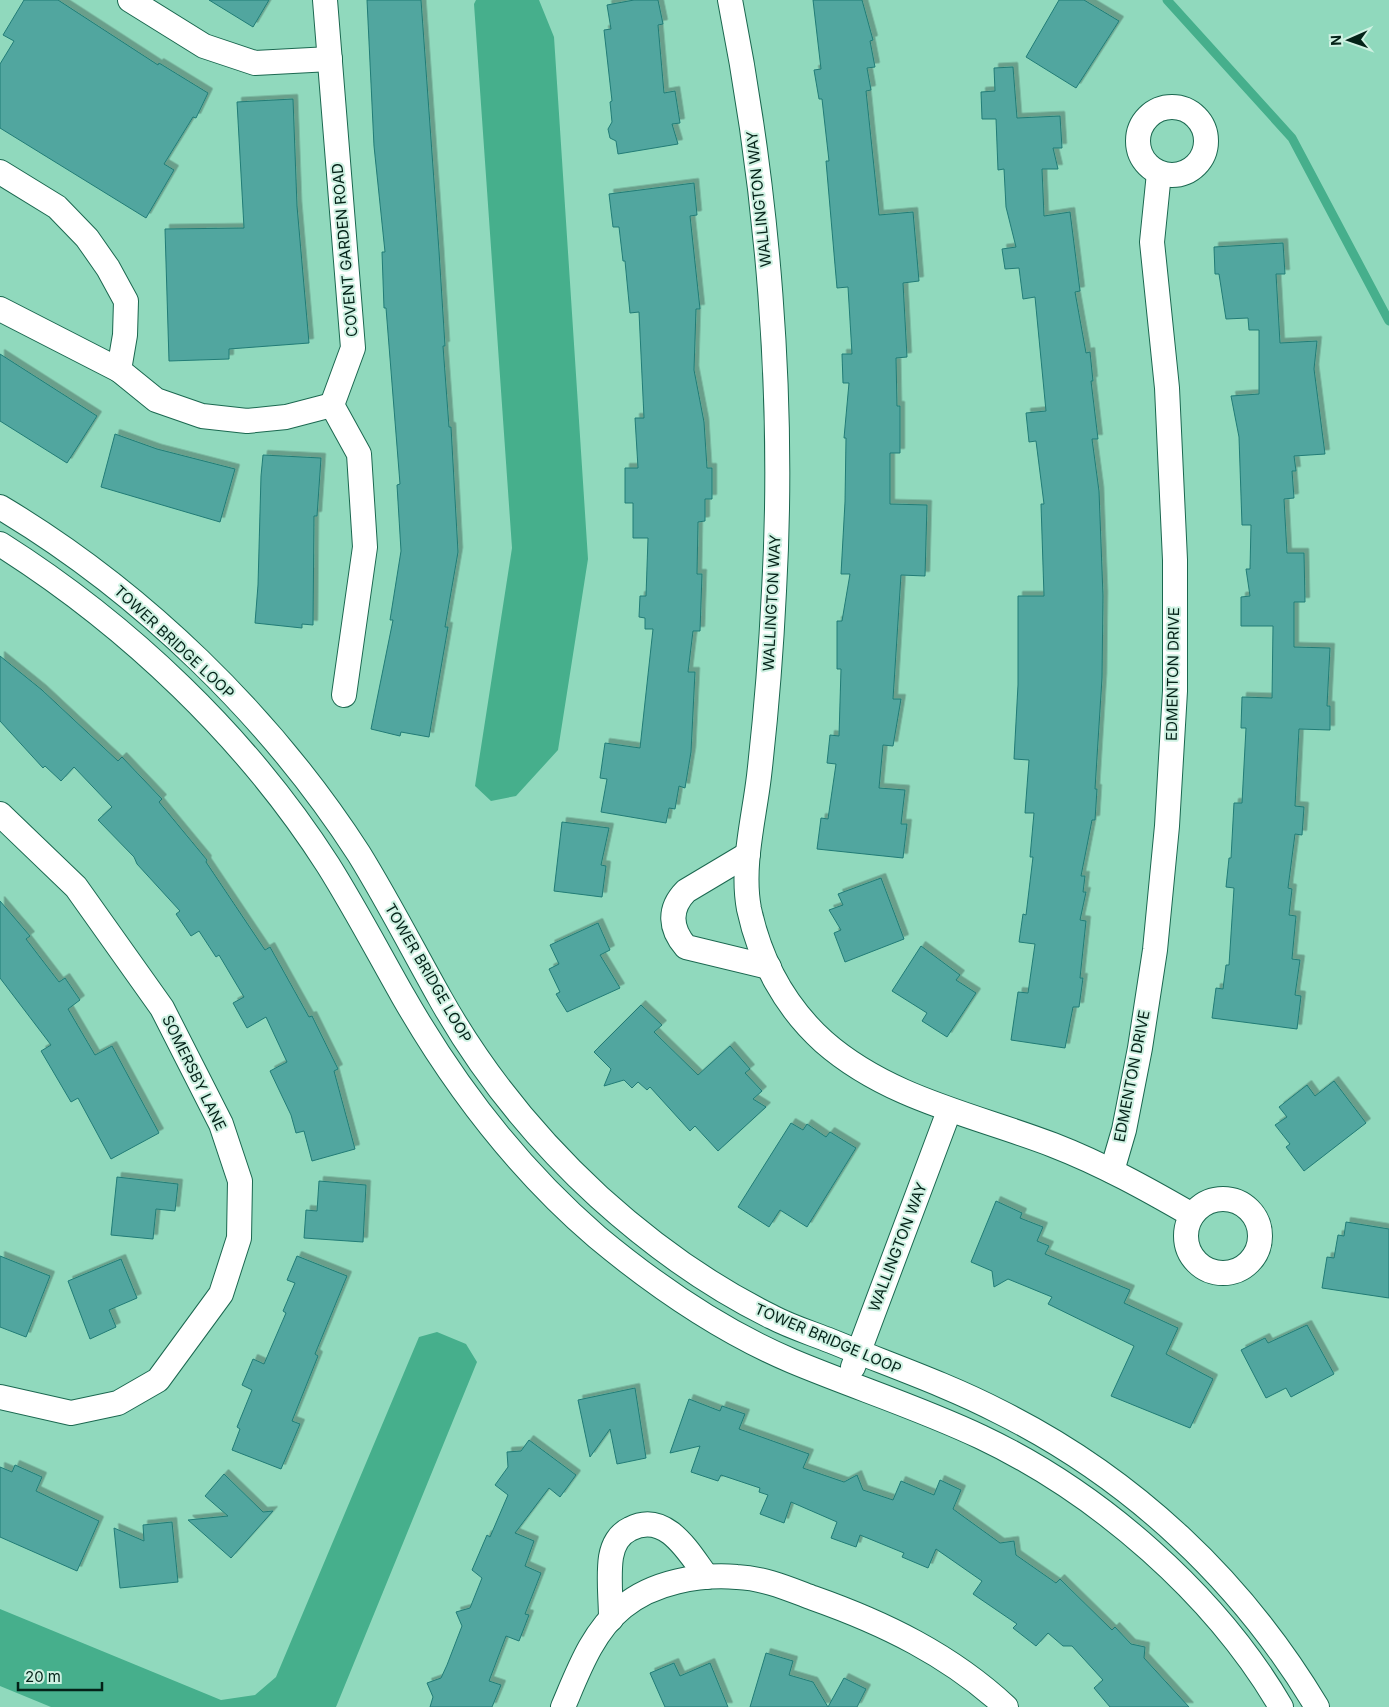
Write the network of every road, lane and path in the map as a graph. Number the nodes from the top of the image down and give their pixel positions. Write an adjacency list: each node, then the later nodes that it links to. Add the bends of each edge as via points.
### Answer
1 (130, 0): 4 (street, via 204,46 255,64)
2 (325, 0): 4 (street, COVENT GARDEN ROAD)
3 (730, 0): 14 (street, WALLINGTON WAY, via 762,203 777,468 774,588 764,725)
4 (330, 59): 9 (street, COVENT GARDEN ROAD, via 353,348)
5 (0, 172): 8 (street, via 56,207 87,238 108,268 126,301)
6 (1158, 173): 17 (street, EDMENTON DRIVE, via 1152,242 1167,388 1175,560 1175,690 1168,826 1155,950 1124,1130)
7 (0, 309): 8 (street)
8 (119, 370): 9 (street, via 156,400 202,416 247,421 286,417)
9 (332, 405): 12 (street, via 359,454 365,547)
10 (0, 507): 19 (street, TOWER BRIDGE LOOP, via 115,587 213,674 280,748 355,849 390,904 466,1041 548,1147 600,1198 703,1278 775,1319)
11 (0, 544): 20 (street, TOWER BRIDGE LOOP, via 108,622 160,668 246,756 326,862 455,1080 486,1123 554,1197 599,1238 687,1305 730,1331)
12 (344, 695)
13 (0, 814): 21 (street, SOMERSBY LANE, via 76,887 162,1008 221,1124 240,1181 239,1238 221,1294 158,1380 118,1403 71,1413)
14 (748, 854): 15 (street, WALLINGTON WAY, via 749,906 760,948); 15 (street, via 686,891 678,899 673,912 673,927 686,947)
15 (769, 967): 16 (street, WALLINGTON WAY, via 799,1017 826,1044 896,1088)
16 (949, 1111): 17 (street, WALLINGTON WAY, via 1052,1145); 19 (street, WALLINGTON WAY)
17 (1112, 1171): 18 (street, WALLINGTON WAY)
18 (1192, 1215)
19 (859, 1352): 20 (street, WALLINGTON WAY); 27 (street, TOWER BRIDGE LOOP, via 1003,1413 1090,1465 1146,1506 1198,1552 1255,1616)
20 (846, 1382): 26 (street, TOWER BRIDGE LOOP, via 982,1437 1041,1469 1096,1507 1138,1541 1196,1596 1240,1646)
21 (0, 1397)
22 (708, 1576): 23 (street, via 647,1592 623,1607); 23 (street, via 666,1529 643,1525 631,1528 614,1544 611,1557); 25 (street, via 772,1583 846,1609 945,1658)
23 (612, 1619): 24 (street, via 601,1630 581,1665)
24 (563, 1707)
25 (1006, 1707)
26 (1281, 1707)
27 (1317, 1707)

